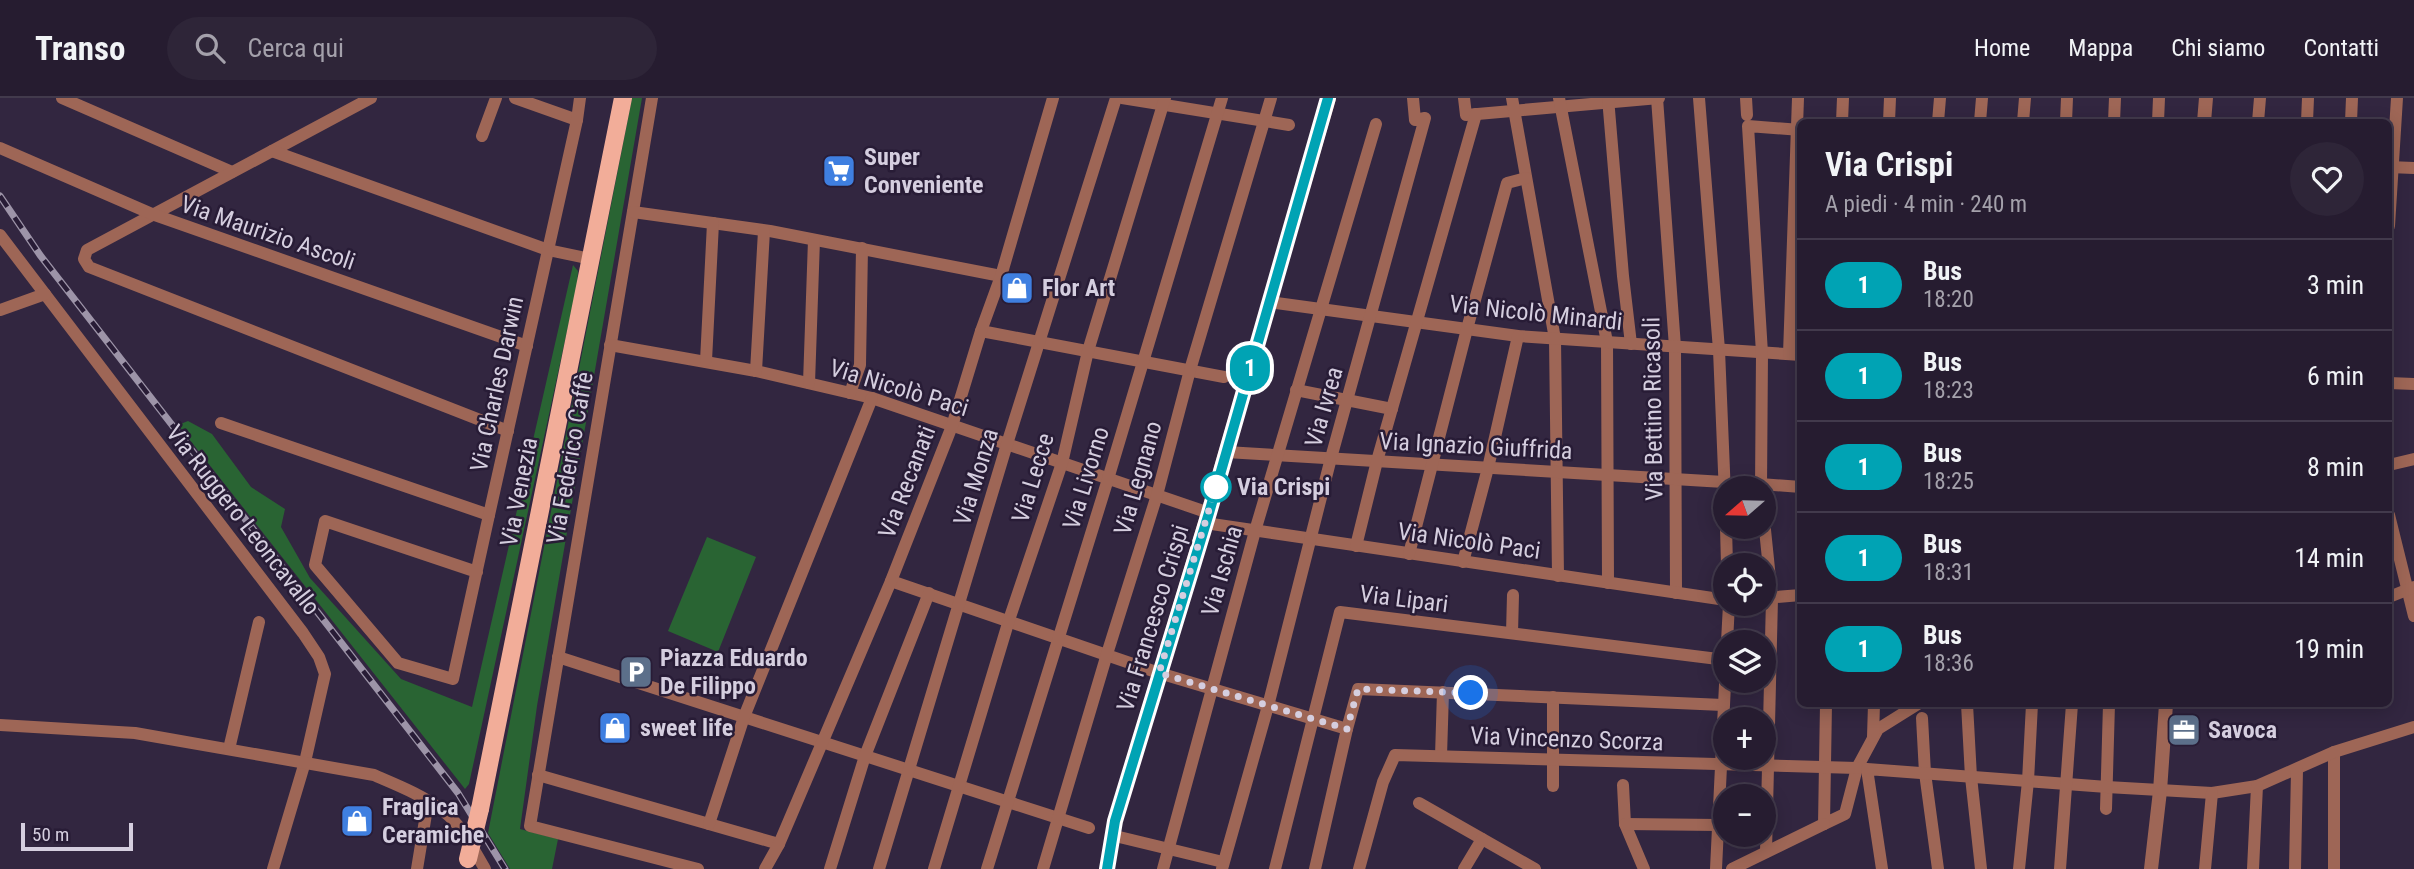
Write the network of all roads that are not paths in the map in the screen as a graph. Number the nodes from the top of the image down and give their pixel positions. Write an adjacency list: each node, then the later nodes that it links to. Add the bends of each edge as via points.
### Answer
1 (62, 98): 66 (street)
2 (346, 98): 39 (street)
3 (371, 98): 39 (street)
4 (496, 98): 60 (street)
5 (515, 98): 54 (street)
6 (580, 98): 54 (street, Via Charles Darwin)
7 (622, 98): 77 (main road, Via Venezia)
8 (652, 98): 68 (street, Via Federico Caffè)
9 (1054, 98): 78 (street, Via Recanati)
10 (1116, 98): 89 (street, Via Monza)
11 (1122, 98): 35 (street)
12 (1223, 98): 38 (street, Via Livorno)
13 (1271, 98): 56 (street, Via Legnano)
14 (1328, 98): 80 (street, Via Francesco Crispi)
15 (1413, 98): 83 (street, Via Ivrea, via 1420,119)
16 (1464, 98): 40 (street)
17 (1658, 98): 34 (street); 94 (street, Via Bettino Ricasoli)
18 (1699, 98): 95 (street)
19 (1746, 98): 55 (street)
20 (1798, 98): 41 (street)
21 (1843, 98): 42 (street)
22 (1890, 98): 43 (street)
23 (1940, 98): 44 (street)
24 (1982, 98): 45 (street)
25 (2025, 98): 46 (street)
26 (2067, 98): 47 (street)
27 (2115, 98): 48 (street)
28 (2158, 98): 49 (street)
29 (2206, 98): 50 (street)
30 (2260, 98): 51 (street)
31 (2308, 98): 52 (street)
32 (2353, 98): 53 (street)
33 (2397, 98): 63 (street)
34 (1608, 100): 36 (street); 91 (street)
35 (1164, 101): 38 (street); 96 (street, Via Lecce)
36 (1560, 102): 37 (street); 90 (street)
37 (1513, 104): 40 (street); 67 (street)
38 (1218, 114): 56 (street); 100 (street, Via Livorno)
39 (339, 115): 62 (street)
40 (1471, 115): 84 (street)
41 (1799, 119)
42 (1842, 119)
43 (1889, 119)
44 (1938, 119)
45 (1980, 119)
46 (2023, 119)
47 (2066, 119)
48 (2114, 119)
49 (2158, 119)
50 (2204, 119)
51 (2258, 119)
52 (2307, 119)
53 (2351, 119)
54 (577, 120): 76 (street, Via Charles Darwin)
55 (1747, 120): 59 (street); 97 (street)
56 (1265, 121): 58 (street); 101 (street, Via Legnano)
57 (1376, 124): 81 (street, Via Ischia)
58 (1289, 125)
59 (1797, 130)
60 (482, 136)
61 (0, 148): 69 (street, Via Maurizio Ascoli)
62 (272, 151): 66 (street); 76 (street)
63 (2392, 156)
64 (2392, 167): 65 (street)
65 (2414, 169)
66 (232, 172): 69 (street)
67 (1526, 178): 85 (street, via 1507,183); 88 (street)
68 (633, 212): 70 (street); 92 (street, Via Federico Caffè)
69 (152, 214): 93 (street, Via Maurizio Ascoli); 114 (street, via 87,250 89,267)
70 (713, 223): 71 (street); 99 (street)
71 (764, 231): 73 (street); 102 (street)
72 (0, 235): 79 (street, Via Ruggero Leoncavallo)
73 (814, 240): 75 (street); 104 (street)
74 (1797, 242): 98 (street)
75 (862, 248): 78 (street); 108 (street, via 860,365)
76 (548, 250): 77 (street); 93 (street, Via Charles Darwin)
77 (591, 259): 230 (main road, Via Venezia, bridge)
78 (1002, 276): 86 (street, Via Recanati)
79 (45, 294): 82 (street); 194 (street, Via Ruggero Leoncavallo, via 319,657 325,674)
80 (1269, 302): 81 (street, Via Nicolò Minardi); 116 (street, Via Francesco Crispi)
81 (1320, 309): 83 (street, Via Nicolò Minardi); 107 (street, Via Ischia)
82 (0, 310)
83 (1372, 316): 84 (street, Via Nicolò Minardi); 110 (street, Via Ivrea)
84 (1417, 322): 85 (street, Via Nicolò Minardi); 111 (street)
85 (1467, 329): 87 (street, Via Nicolò Minardi); 122 (street)
86 (982, 331): 89 (street); 113 (street, Via Recanati)
87 (1518, 336): 88 (street, Via Nicolò Minardi); 124 (street)
88 (1555, 338): 90 (street, Via Nicolò Minardi); 125 (street)
89 (1039, 342): 96 (street); 115 (street, Via Monza)
90 (1607, 342): 91 (street, Via Nicolò Minardi); 126 (street)
91 (1631, 344): 94 (street, Via Nicolò Minardi)
92 (610, 345): 99 (street, Via Nicolò Paci); 163 (street, Via Federico Caffè)
93 (527, 346): 114 (street, Via Charles Darwin)
94 (1675, 347): 95 (street, Via Nicolò Minardi); 130 (street, Via Bettino Ricasoli)
95 (1719, 350): 97 (street, Via Nicolò Minardi); 127 (street)
96 (1088, 351): 100 (street); 121 (street, Via Lecce)
97 (1762, 353): 98 (street, Via Nicolò Minardi); 128 (street)
98 (1795, 354)
99 (706, 361): 102 (street, Via Nicolò Paci)
100 (1143, 362): 101 (street); 129 (street, Via Livorno)
101 (1190, 370): 103 (street); 134 (street, Via Legnano)
102 (756, 371): 104 (street, Via Nicolò Paci)
103 (1223, 377)
104 (809, 383): 108 (street, Via Nicolò Paci)
105 (2392, 383): 106 (street)
106 (2414, 384)
107 (1297, 390): 110 (street); 117 (street, Via Ischia)
108 (850, 393): 109 (street, Via Nicolò Paci)
109 (872, 398): 113 (street, Via Nicolò Paci); 181 (street)
110 (1348, 400): 111 (street); 118 (street, Via Ivrea)
111 (1392, 409): 120 (street)
112 (221, 423): 135 (street)
113 (952, 426): 115 (street, Via Nicolò Paci); 145 (street, Via Recanati)
114 (508, 431): 135 (street, Via Charles Darwin)
115 (1007, 444): 121 (street, Via Nicolò Paci); 155 (street, Via Monza)
116 (1226, 452): 117 (street, Via Ignazio Giuffrida); 136 (street, Via Francesco Crispi)
117 (1277, 455): 118 (street, Via Ignazio Giuffrida); 138 (street, Via Ischia)
118 (1331, 458): 120 (street, Via Ignazio Giuffrida); 139 (street, Via Ivrea)
119 (2414, 459): 123 (street)
120 (1377, 461): 122 (street, Via Ignazio Giuffrida); 140 (street)
121 (1062, 463): 129 (street, Via Nicolò Paci); 158 (street, Via Lecce)
122 (1433, 464): 124 (street, Via Ignazio Giuffrida); 141 (street)
123 (2392, 464)
124 (1488, 468): 125 (street, Via Ignazio Giuffrida); 142 (street)
125 (1558, 472): 126 (street, Via Ignazio Giuffrida); 144 (street)
126 (1607, 475): 130 (street, Via Ignazio Giuffrida); 146 (street)
127 (1724, 476)
128 (1760, 476)
129 (1108, 479): 134 (street, Via Nicolò Paci); 161 (street, Via Livorno)
130 (1676, 479): 131 (street, Via Ignazio Giuffrida); 149 (street, Via Bettino Ricasoli)
131 (1713, 481)
132 (1776, 486): 133 (street)
133 (1797, 487)
134 (1157, 495): 136 (street, Via Nicolò Paci); 162 (street, Via Legnano)
135 (489, 515): 143 (street, Via Charles Darwin)
136 (1207, 518): 138 (street, Via Nicolò Paci); 165 (street, Via Francesco Crispi)
137 (2392, 525): 147 (street)
138 (1255, 531): 139 (street, Via Nicolò Paci); 166 (street, Via Ischia)
139 (1311, 539): 140 (street, Via Nicolò Paci); 171 (street, Via Ivrea)
140 (1356, 546): 141 (street, Via Nicolò Paci)
141 (1409, 554): 142 (street, Via Nicolò Paci)
142 (1463, 562): 144 (street, Via Nicolò Paci)
143 (477, 572): 143 (street, Via Charles Darwin, via 325,521 315,565 398,663 453,679)
144 (1558, 576): 146 (street, Via Nicolò Paci)
145 (891, 581): 148 (street); 188 (street, Via Recanati)
146 (1608, 583): 149 (street, Via Nicolò Paci)
147 (2411, 588): 152 (street); 157 (street)
148 (929, 593): 155 (street); 191 (street)
149 (1676, 593): 154 (street, Via Nicolò Paci)
150 (1513, 595): 160 (street)
151 (1797, 595): 153 (street)
152 (2392, 596)
153 (1776, 597)
154 (1713, 600)
155 (960, 604): 158 (street); 199 (street, Via Monza)
156 (1768, 616): 172 (street)
157 (2414, 616)
158 (1009, 621): 161 (street); 208 (street, Via Lecce)
159 (258, 622): 189 (street)
160 (1512, 634): 164 (street, Via Lipari); 182 (street, Via Lipari, via 1340,612)
161 (1060, 638): 162 (street); 215 (street, Via Livorno)
162 (1107, 654): 165 (street); 218 (street, Via Legnano)
163 (558, 657): 181 (street); 203 (street, Via Federico Caffè)
164 (1713, 660)
165 (1159, 673): 166 (street); 224 (street, Via Francesco Crispi)
166 (1211, 688): 171 (street); 228 (street, Via Ischia)
167 (1443, 692): 169 (street); 186 (street, via 1358,689); 192 (street)
168 (1724, 693): 170 (street)
169 (1553, 697): 170 (street); 193 (street)
170 (1723, 705)
171 (1268, 706): 182 (street); 231 (street, Via Ivrea)
172 (1768, 707)
173 (1826, 707): 197 (street)
174 (1874, 707): 187 (street)
175 (1913, 707): 187 (street)
176 (1967, 707): 204 (street)
177 (2032, 707): 205 (street)
178 (2072, 707): 206 (street)
179 (2109, 707): 211 (street)
180 (2166, 707): 212 (street)
181 (744, 717): 188 (street); 219 (street)
182 (1313, 718): 186 (street); 244 (street, Via Lipari)
183 (1922, 718): 202 (street)
184 (0, 725): 189 (street, via 135,733)
185 (2414, 727): 190 (street, Via Vincenzo Scorza)
186 (1347, 729): 245 (street)
187 (1873, 737): 198 (street)
188 (821, 742): 191 (street); 226 (street, Via Recanati)
189 (229, 749): 194 (street)
190 (2334, 752): 201 (street, Via Vincenzo Scorza); 261 (street)
191 (865, 756): 199 (street); 238 (street)
192 (1441, 757): 193 (street, Via Vincenzo Scorza); 246 (street, Via Vincenzo Scorza, via 1395,755)
193 (1553, 760): 195 (street, Via Vincenzo Scorza); 209 (street)
194 (305, 762): 214 (street, via 374,775); 233 (street, Via Ruggero Leoncavallo)
195 (1713, 765)
196 (1776, 766): 197 (street, Via Vincenzo Scorza)
197 (1824, 767): 198 (street, Via Vincenzo Scorza); 221 (street)
198 (1862, 768): 202 (street, Via Vincenzo Scorza); 221 (street, via 1845,814); 252 (street)
199 (910, 770): 208 (street); 239 (street, Via Monza)
200 (1768, 770): 229 (street)
201 (2297, 770): 210 (street, Via Vincenzo Scorza); 260 (street)
202 (1925, 773): 204 (street, Via Vincenzo Scorza); 253 (street)
203 (538, 775): 219 (street); 236 (street, Via Federico Caffè, via 530,826)
204 (1971, 777): 205 (street, Via Vincenzo Scorza); 254 (street)
205 (2028, 781): 206 (street, Via Vincenzo Scorza); 255 (street)
206 (2066, 784): 211 (street, Via Vincenzo Scorza); 256 (street)
207 (1623, 785): 220 (street)
208 (960, 786): 215 (street); 240 (street, Via Lecce)
209 (1553, 786)
210 (2257, 786): 213 (street, Via Vincenzo Scorza); 259 (street)
211 (2106, 787): 212 (street, Via Vincenzo Scorza); 217 (street)
212 (2160, 791): 213 (street, Via Vincenzo Scorza); 257 (street)
213 (2212, 793): 258 (street)
214 (429, 802): 234 (street); 235 (street, via 444,811)
215 (1007, 802): 218 (street); 241 (street, Via Livorno)
216 (1419, 803): 225 (street)
217 (2106, 809)
218 (1059, 818): 223 (street); 232 (street, Via Legnano)
219 (709, 824): 226 (street)
220 (1625, 824): 222 (street); 249 (street)
221 (1824, 824): 229 (street)
222 (1713, 825)
223 (1089, 828)
224 (1111, 835): 228 (street); 242 (street, Via Francesco Crispi)
225 (1482, 839): 247 (street); 248 (street)
226 (779, 844): 237 (street, Via Recanati)
227 (1717, 847): 250 (street)
228 (1168, 849): 231 (street); 243 (street, Via Ischia)
229 (1766, 852): 251 (street)
230 (468, 864)
231 (1223, 866)
232 (1044, 867)
233 (273, 869)
234 (418, 869)
235 (485, 869)
236 (698, 869)
237 (765, 869)
238 (830, 869)
239 (879, 869)
240 (934, 869)
241 (986, 869)
242 (1107, 869)
243 (1163, 869)
244 (1275, 869)
245 (1315, 869)
246 (1359, 869)
247 (1464, 869)
248 (1535, 869)
249 (1644, 869)
250 (1716, 869)
251 (1732, 869)
252 (1882, 869)
253 (1938, 869)
254 (1981, 869)
255 (2019, 869)
256 (2060, 869)
257 (2151, 869)
258 (2205, 869)
259 (2253, 869)
260 (2295, 869)
261 (2334, 869)

